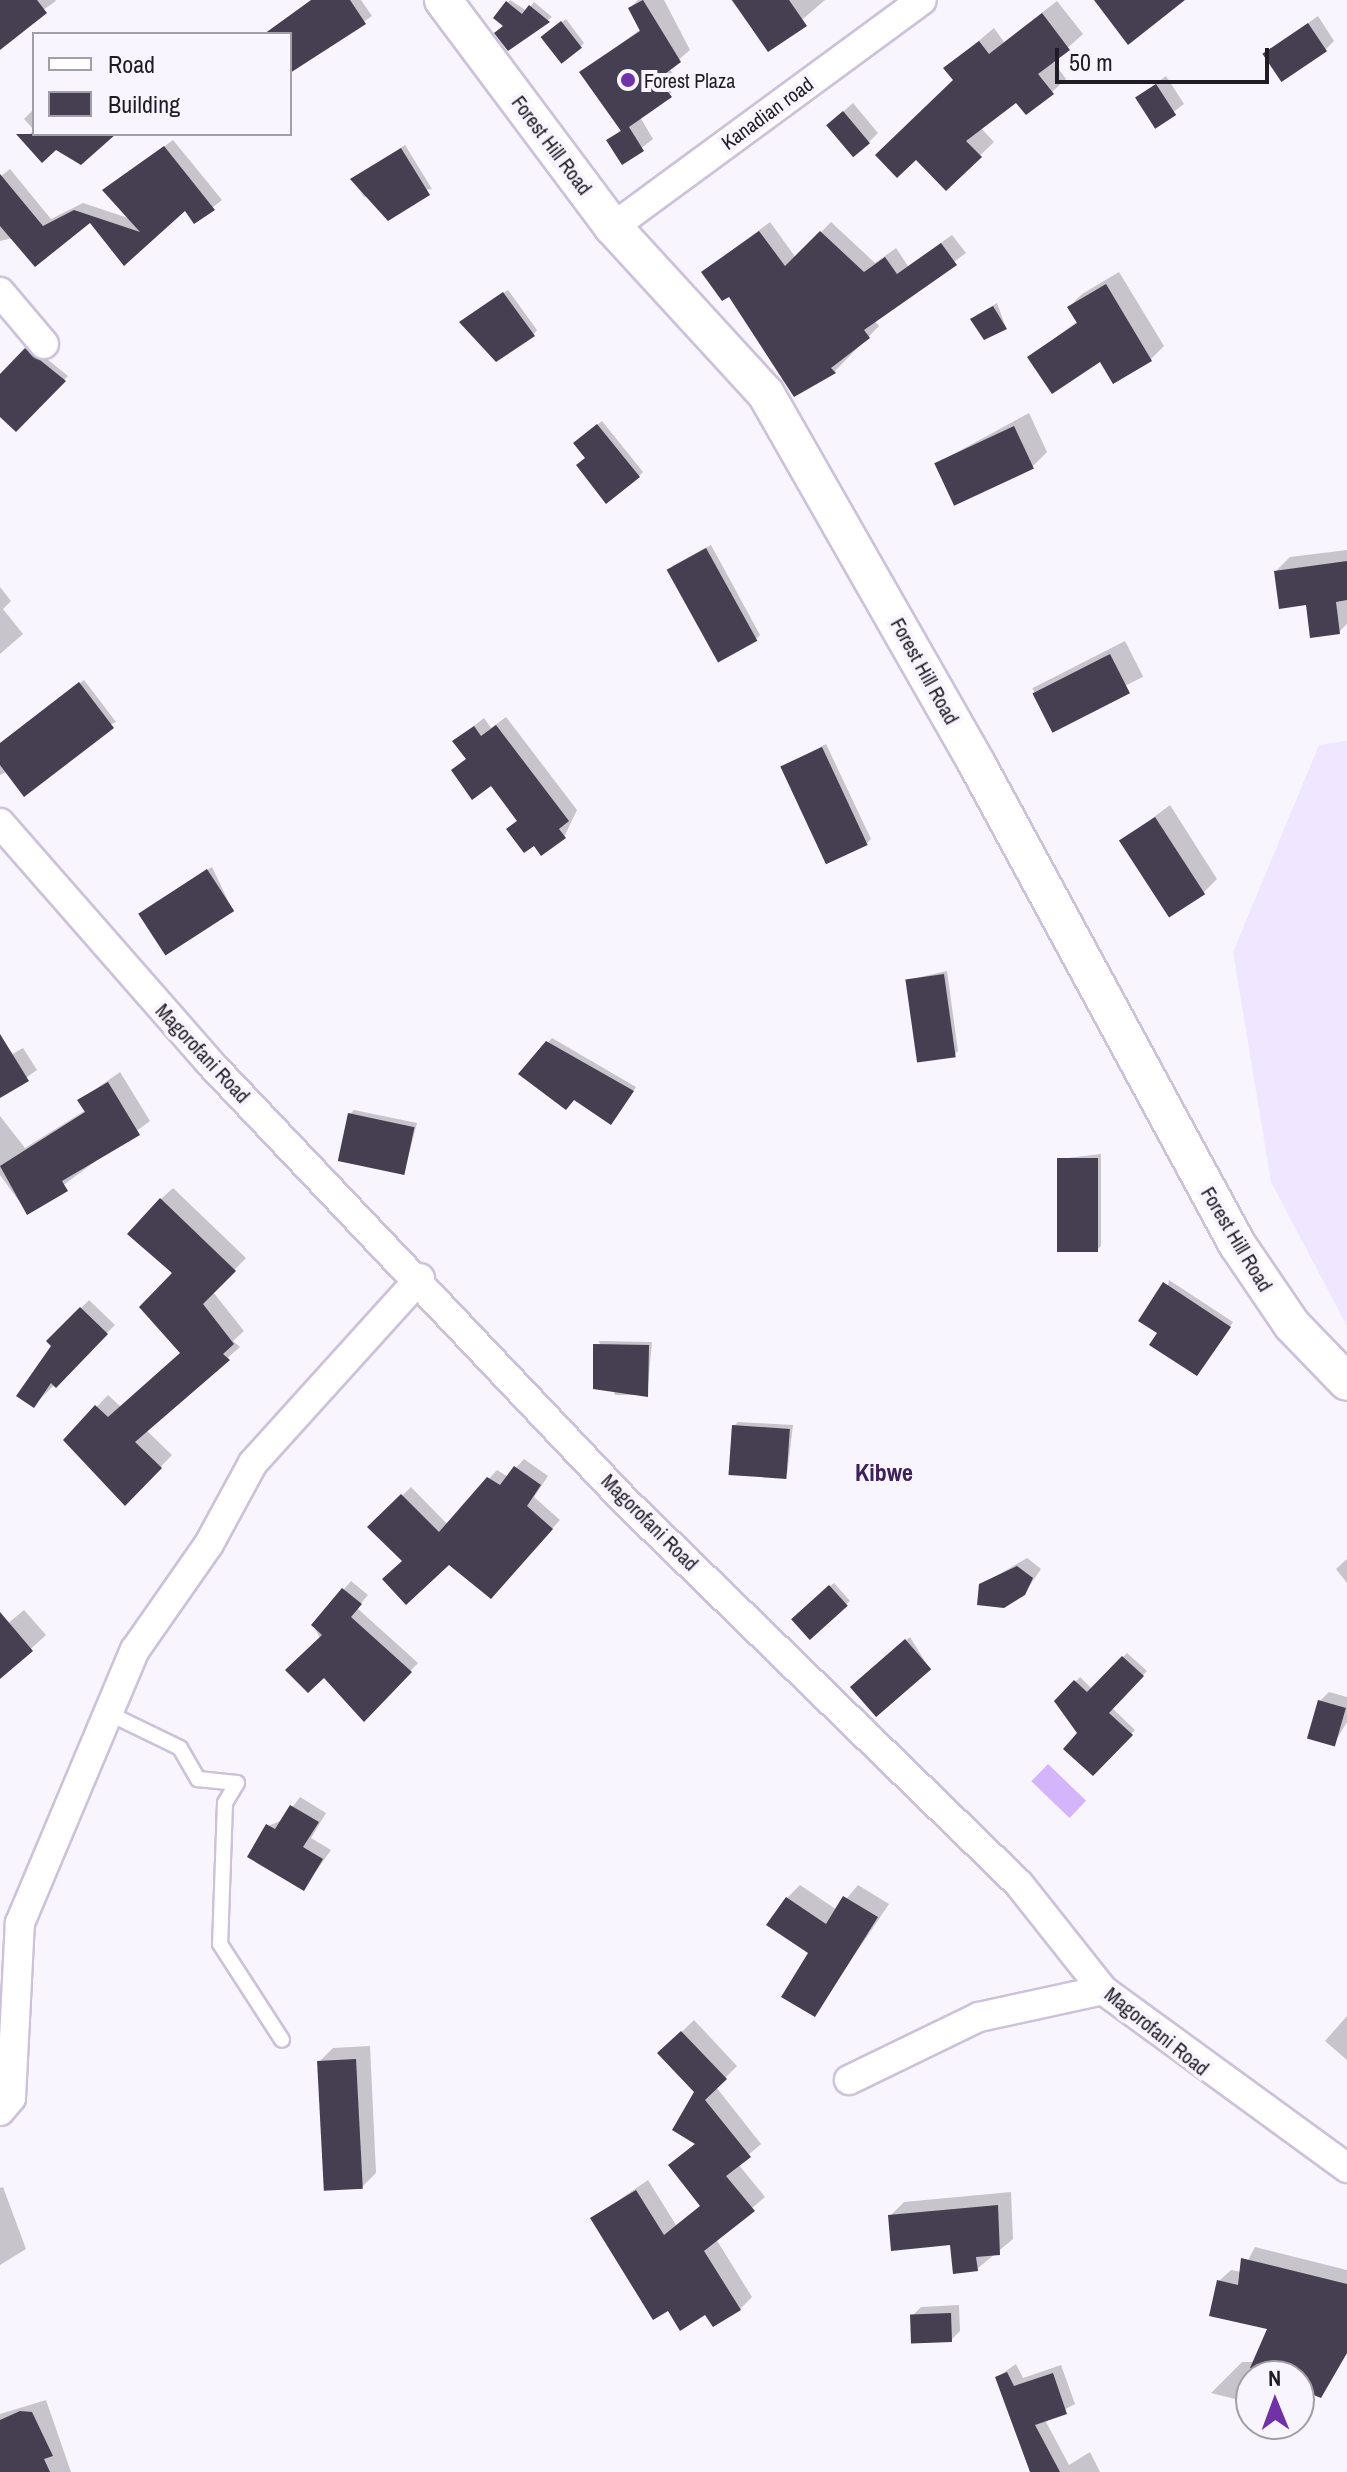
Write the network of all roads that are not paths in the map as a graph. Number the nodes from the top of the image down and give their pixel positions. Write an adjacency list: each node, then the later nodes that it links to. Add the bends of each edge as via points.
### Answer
1 (443, 0): 3 (street, Forest Hill Road)
2 (922, 0): 3 (street, Kanadian road)
3 (613, 227): 8 (street, Forest Hill Road, via 766,394 977,764 1237,1244 1292,1325)
4 (0, 292): 5 (street)
5 (44, 344)
6 (0, 823): 7 (street, Magorofani Road, via 209,1062)
7 (420, 1278): 9 (street, via 253,1463 209,1544 135,1650); 10 (street, Magorofani Road, via 625,1501 1019,1884)
8 (1347, 1382)
9 (110, 1714): 11 (lane, via 180,1748 198,1779 237,1783 225,1803 219,1941); 13 (street, via 20,1923 11,2098)
10 (1103, 1990): 12 (street, via 979,2017); 14 (street, Magorofani Road)
11 (282, 2040)
12 (849, 2080)
13 (0, 2111)
14 (1347, 2168)

